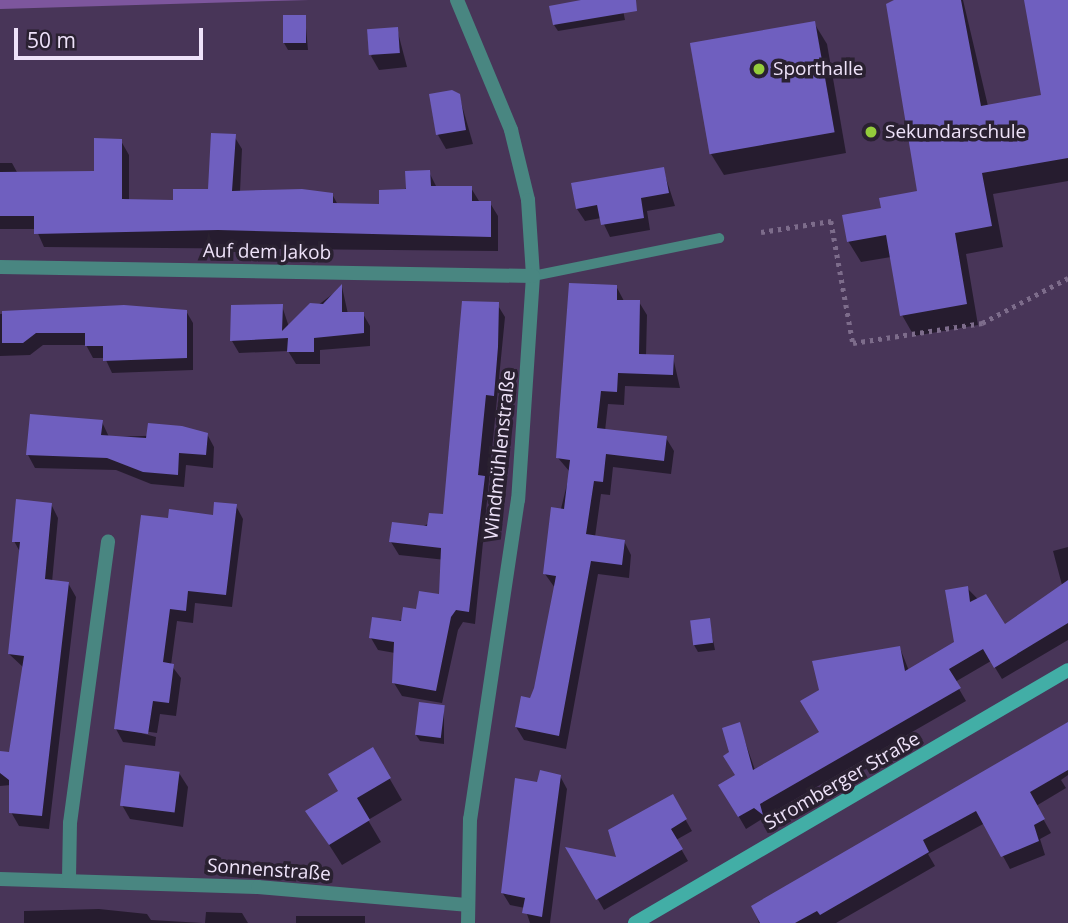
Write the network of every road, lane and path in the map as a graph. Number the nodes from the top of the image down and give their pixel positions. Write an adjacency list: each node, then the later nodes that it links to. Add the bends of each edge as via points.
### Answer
1 (457, 0): 5 (street, Windmühlenstraße, via 511,130 528,200)
2 (761, 232): 6 (path, via 831,221 853,343 982,323)
3 (719, 238): 5 (lane)
4 (0, 267): 5 (street, Auf dem Jakob)
5 (533, 276): 11 (street, Windmühlenstraße, via 518,499 470,819)
6 (1068, 278)
7 (108, 542): 10 (street, via 70,823)
8 (1068, 670): 12 (main road, Stromberger Straße)
9 (0, 879): 10 (street, Sonnenstraße)
10 (69, 879): 11 (street, Sonnenstraße)
11 (466, 905): 13 (street, Windmühlenstraße)
12 (658, 917): 14 (main road, Stromberger Straße)
13 (468, 923)
14 (635, 923)

